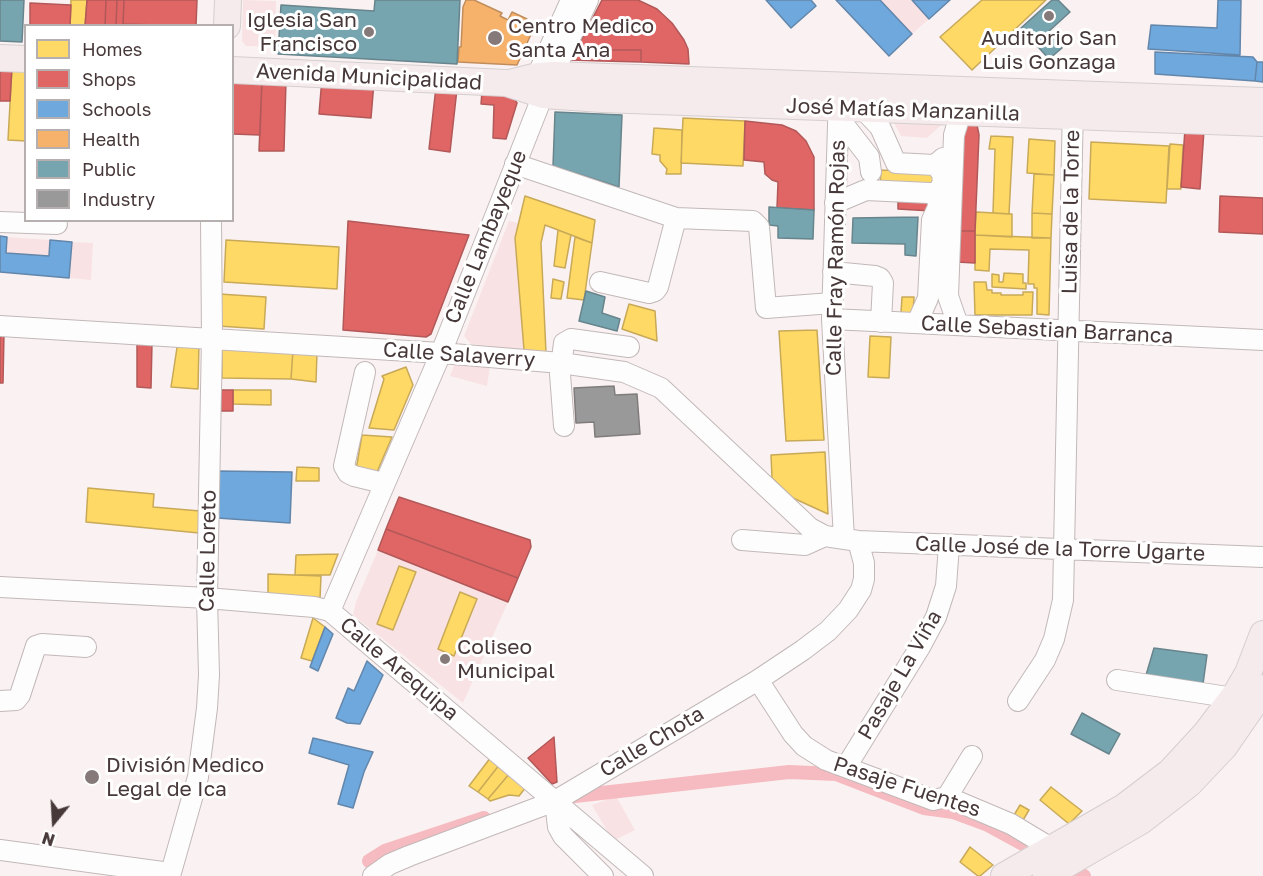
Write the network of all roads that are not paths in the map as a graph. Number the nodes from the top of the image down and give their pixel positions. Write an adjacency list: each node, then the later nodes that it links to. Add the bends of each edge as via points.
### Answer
1 (211, 0): 5 (main road)
2 (228, 0): 6 (main road)
3 (571, 0): 10 (street)
4 (588, 0): 10 (street)
5 (211, 24)
6 (228, 24)
7 (0, 58): 8 (main road)
8 (24, 59)
9 (234, 70): 10 (main road, Avenida Municipalidad)
10 (545, 82): 12 (main road, José Matías Manzanilla); 18 (street, Calle Lambayeque)
11 (1263, 101): 13 (main road, José Matías Manzanilla)
12 (844, 104): 13 (main road, José Matías Manzanilla); 14 (main road, José Matías Manzanilla); 17 (street, via 880,127); 20 (street, via 868,157); 22 (street, Calle Fray Ramón Rojas)
13 (1073, 105): 14 (main road, José Matías Manzanilla); 15 (main road, José Matías Manzanilla); 34 (street, Luisa de la Torre)
14 (965, 112): 16 (street, via 961,112 956,123)
15 (1263, 123)
16 (954, 144): 19 (street); 21 (street)
17 (896, 163): 19 (street); 20 (street, via 885,163)
18 (515, 164): 23 (street); 38 (street, Calle Lambayeque)
19 (935, 165): 21 (street, via 942,173)
20 (868, 181): 21 (street); 22 (street)
21 (944, 194): 31 (street, via 932,220 928,298); 32 (street, via 948,297)
22 (835, 203): 27 (street, Calle Fray Ramón Rojas)
23 (676, 218): 28 (street, via 655,291); 29 (street, Calle Sebastian Barranca, via 753,221 758,225 767,309)
24 (0, 222): 26 (street)
25 (211, 222): 35 (street, Calle Loreto)
26 (57, 224)
27 (833, 272): 29 (street, Calle Fray Ramón Rojas); 30 (street, via 880,278)
28 (600, 282)
29 (832, 311): 30 (street, Calle Sebastian Barranca); 43 (street, Calle Fray Ramón Rojas)
30 (881, 321): 31 (street, Calle Sebastian Barranca)
31 (917, 323): 32 (street, Calle Sebastian Barranca)
32 (958, 325): 34 (street, Calle Sebastian Barranca)
33 (0, 326): 35 (street, Calle Salaverry)
34 (1068, 331): 36 (street, Calle Sebastian Barranca); 46 (street, Luisa de la Torre)
35 (212, 338): 38 (street, Calle Salaverry); 49 (street, Calle Loreto)
36 (1263, 340)
37 (629, 347): 39 (street, via 567,340)
38 (441, 353): 39 (street, Calle Salaverry); 42 (street, Calle Lambayeque)
39 (561, 363): 41 (street); 43 (street, Calle Salaverry, via 624,372 661,388 810,528)
40 (365, 372): 42 (street, via 344,466 354,476)
41 (564, 426)
42 (383, 483): 50 (street, Calle Lambayeque)
43 (842, 538): 44 (street, via 805,545); 45 (street, Calle José de la Torre Ugarte); 53 (street, Calle Chota, via 864,563 861,590 828,631)
44 (742, 540)
45 (949, 545): 46 (street, Calle José de la Torre Ugarte); 60 (street, Pasaje La Viña, via 946,586 936,617)
46 (1065, 550): 47 (street, Calle José de la Torre Ugarte); 58 (street, Luisa de la Torre, via 1063,600 1054,639 1046,660)
47 (1263, 557)
48 (0, 587): 49 (street, Calle Arequipa)
49 (207, 598): 50 (street, Calle Arequipa); 66 (street, Calle Loreto, via 209,675 204,744 191,806)
50 (330, 610): 62 (street, Calle Arequipa)
51 (1263, 633): 56 (main road)
52 (86, 648): 57 (street, via 36,646 20,695 16,700)
53 (758, 680): 60 (street, Pasaje Fuentes, via 804,746 825,760); 62 (street, Calle Chota)
54 (1117, 681): 56 (street)
55 (1263, 688): 67 (main road, via 1224,747 1189,784 1141,821)
56 (1234, 698): 63 (main road, via 1170,772 1124,807)
57 (0, 701)
58 (1018, 702)
59 (972, 756): 61 (street)
60 (846, 767): 61 (street, Pasaje Fuentes, via 933,800)
61 (947, 797): 63 (street, Pasaje Fuentes, via 1011,824)
62 (555, 801): 65 (street, via 563,836); 68 (street, Calle Chota, via 409,856); 69 (street, Calle Arequipa)
63 (1051, 848): 70 (main road)
64 (0, 850): 66 (street)
65 (596, 873)
66 (170, 874)
67 (1051, 875)
68 (373, 876)
69 (643, 876)
70 (1004, 876)

